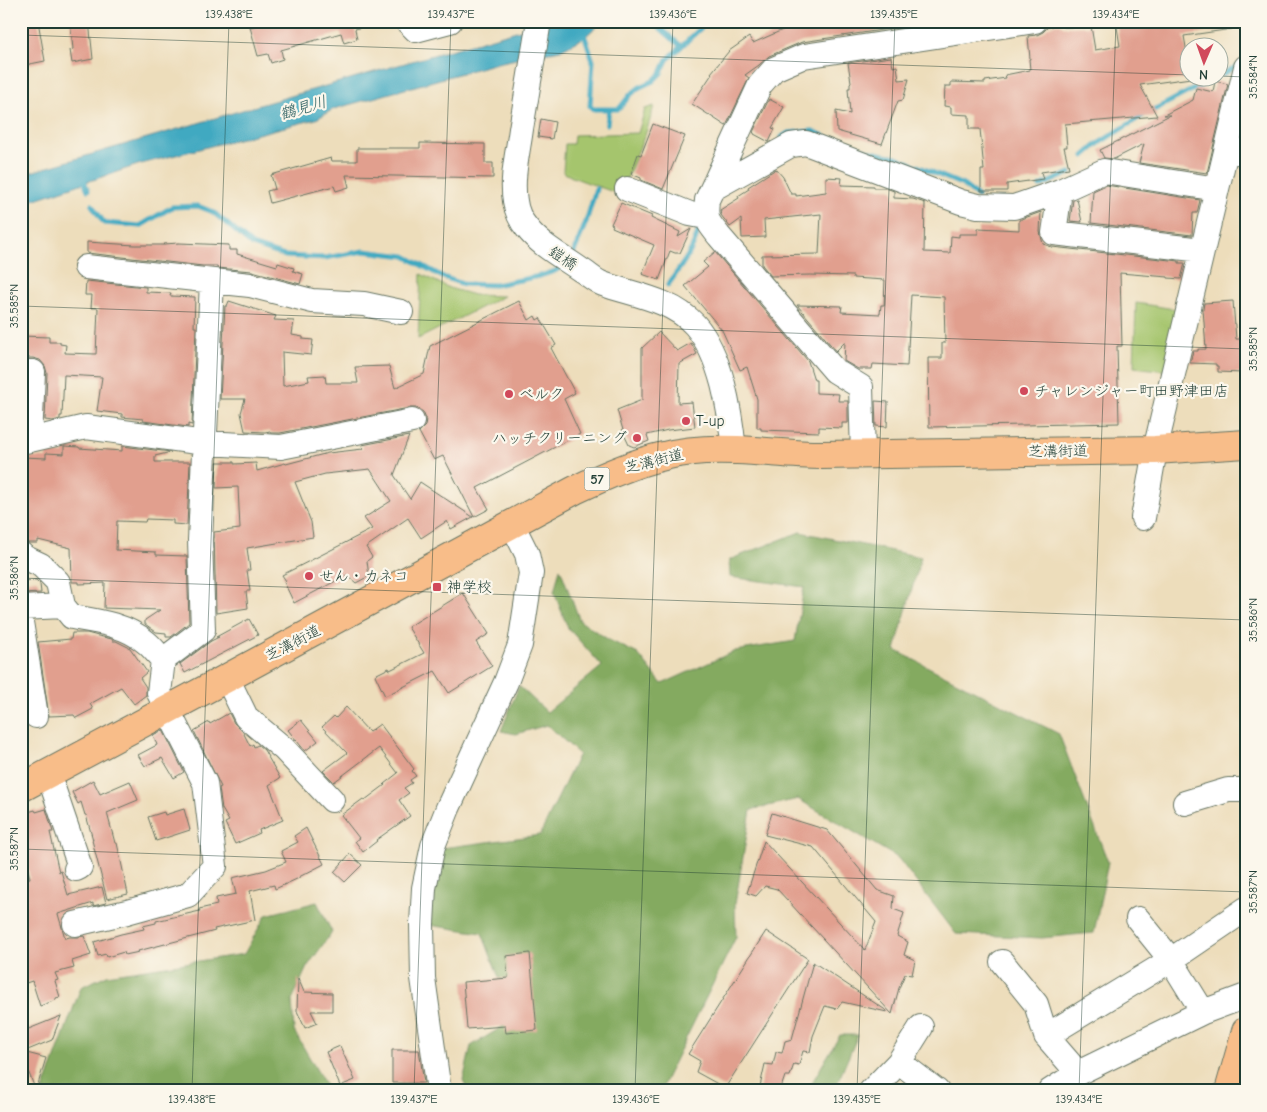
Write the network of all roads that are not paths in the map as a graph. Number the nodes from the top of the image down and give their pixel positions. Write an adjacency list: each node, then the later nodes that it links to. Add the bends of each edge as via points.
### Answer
1 (407, 21): 2 (street, via 416,30)
2 (450, 21)
3 (539, 21): 21 (street, 鎧橋, via 514,181 518,213 528,230 544,245 600,283 666,305 695,326 705,340 719,373)
4 (1035, 21): 7 (street, via 804,56 774,69 760,85)
5 (1246, 67): 6 (street)
6 (1236, 152): 9 (street)
7 (714, 188): 10 (street, via 791,145 806,144 978,206 1014,207); 11 (street, via 707,200)
8 (627, 189): 11 (street, via 690,214)
9 (1217, 189): 10 (street, via 1104,171); 12 (street)
10 (1060, 191): 12 (street, via 1054,233)
11 (706, 217): 23 (street, via 835,371 861,387)
12 (1202, 250): 22 (street)
13 (86, 267): 14 (street)
14 (212, 281): 15 (street, via 250,285 312,301 364,304); 19 (street)
15 (401, 312)
16 (21, 372): 18 (street, via 33,372)
17 (412, 421): 19 (street, via 281,446)
18 (26, 441): 19 (street, via 86,427)
19 (205, 443): 30 (street, via 200,540 203,630)
20 (1246, 444): 22 (main road, 芝溝街道 / 57)
21 (734, 450): 23 (main road, 芝溝街道 / 57, via 798,455); 25 (main road, 芝溝街道 / 57, via 675,454 638,463 598,478)
22 (1155, 450): 23 (main road, 芝溝街道 / 57); 24 (street)
23 (864, 455)
24 (1143, 518)
25 (512, 524): 31 (main road, 芝溝街道 / 57); 52 (street, via 527,554 531,573 520,645 448,808 433,846 424,888 423,978)
26 (21, 554): 27 (street, via 41,565 58,582)
27 (63, 606): 28 (street); 30 (street, via 72,617 130,632 146,642)
28 (21, 608)
29 (21, 622): 33 (street)
30 (163, 660): 32 (street, via 159,693)
31 (227, 678): 32 (main road, 芝溝街道 / 57); 37 (street, via 246,717 284,749)
32 (168, 710): 34 (main road, 芝溝街道 / 57); 42 (street, via 205,783 215,866 188,895)
33 (36, 716)
34 (48, 773): 35 (main road, 芝溝街道 / 57); 39 (street, via 80,867)
35 (21, 788)
36 (1246, 790): 38 (street, via 1228,790)
37 (332, 800)
38 (1185, 803)
39 (76, 869)
40 (1246, 909): 43 (street)
41 (1138, 919): 43 (street)
42 (75, 924)
43 (1171, 960): 46 (street); 49 (street)
44 (1002, 962): 49 (street, via 1036,1004)
45 (1246, 996): 46 (street)
46 (1202, 1012): 51 (street)
47 (921, 1027): 50 (street)
48 (1246, 1031): 56 (main road)
49 (1046, 1036): 51 (street)
50 (899, 1062): 53 (street); 54 (street)
51 (1078, 1073): 55 (street)
52 (440, 1091)
53 (871, 1091)
54 (937, 1091)
55 (1050, 1091)
56 (1229, 1091)

